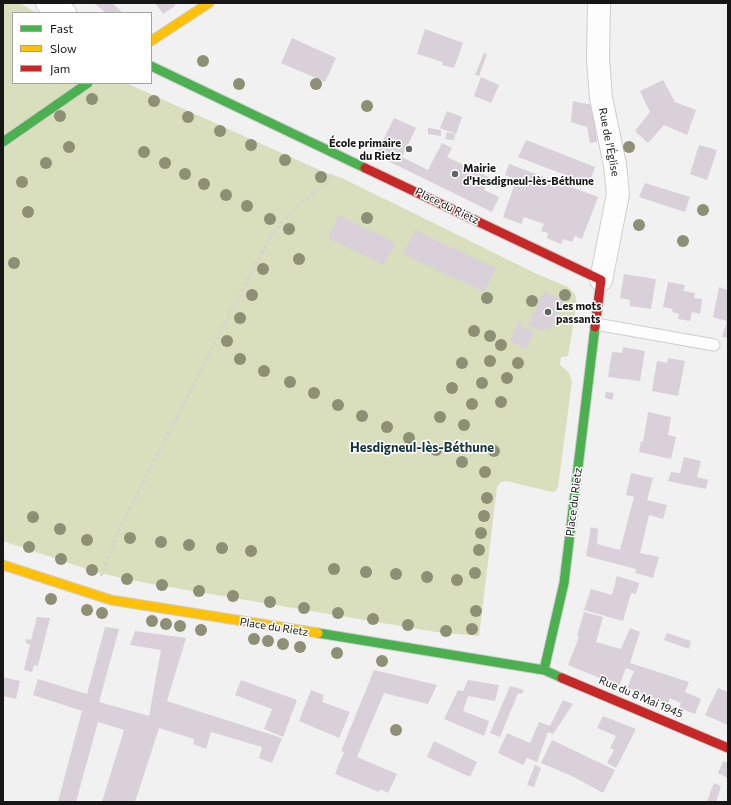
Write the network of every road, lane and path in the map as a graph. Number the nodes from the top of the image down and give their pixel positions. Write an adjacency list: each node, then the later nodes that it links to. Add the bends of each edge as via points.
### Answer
1 (47, 3): 4 (street)
2 (209, 3): 5 (street)
3 (599, 3): 10 (street, Rue de l'Église, via 598,59 601,98 615,165 618,194)
4 (63, 12)
5 (152, 40)
6 (152, 66): 9 (street, Place du Rietz)
7 (87, 84): 8 (street)
8 (3, 142)
9 (329, 150): 10 (street, Place du Rietz); 14 (path, via 331,179 298,205 267,243 119,529)
10 (601, 280): 11 (street, Place du Rietz)
11 (596, 324): 12 (lane); 15 (street, Place du Rietz, via 564,583)
12 (714, 345)
13 (3, 565): 14 (street, Place du Rietz)
14 (94, 595): 15 (street, Place du Rietz, via 126,603)
15 (544, 670): 16 (street, Rue du 8 Mai 1945)
16 (728, 748)

